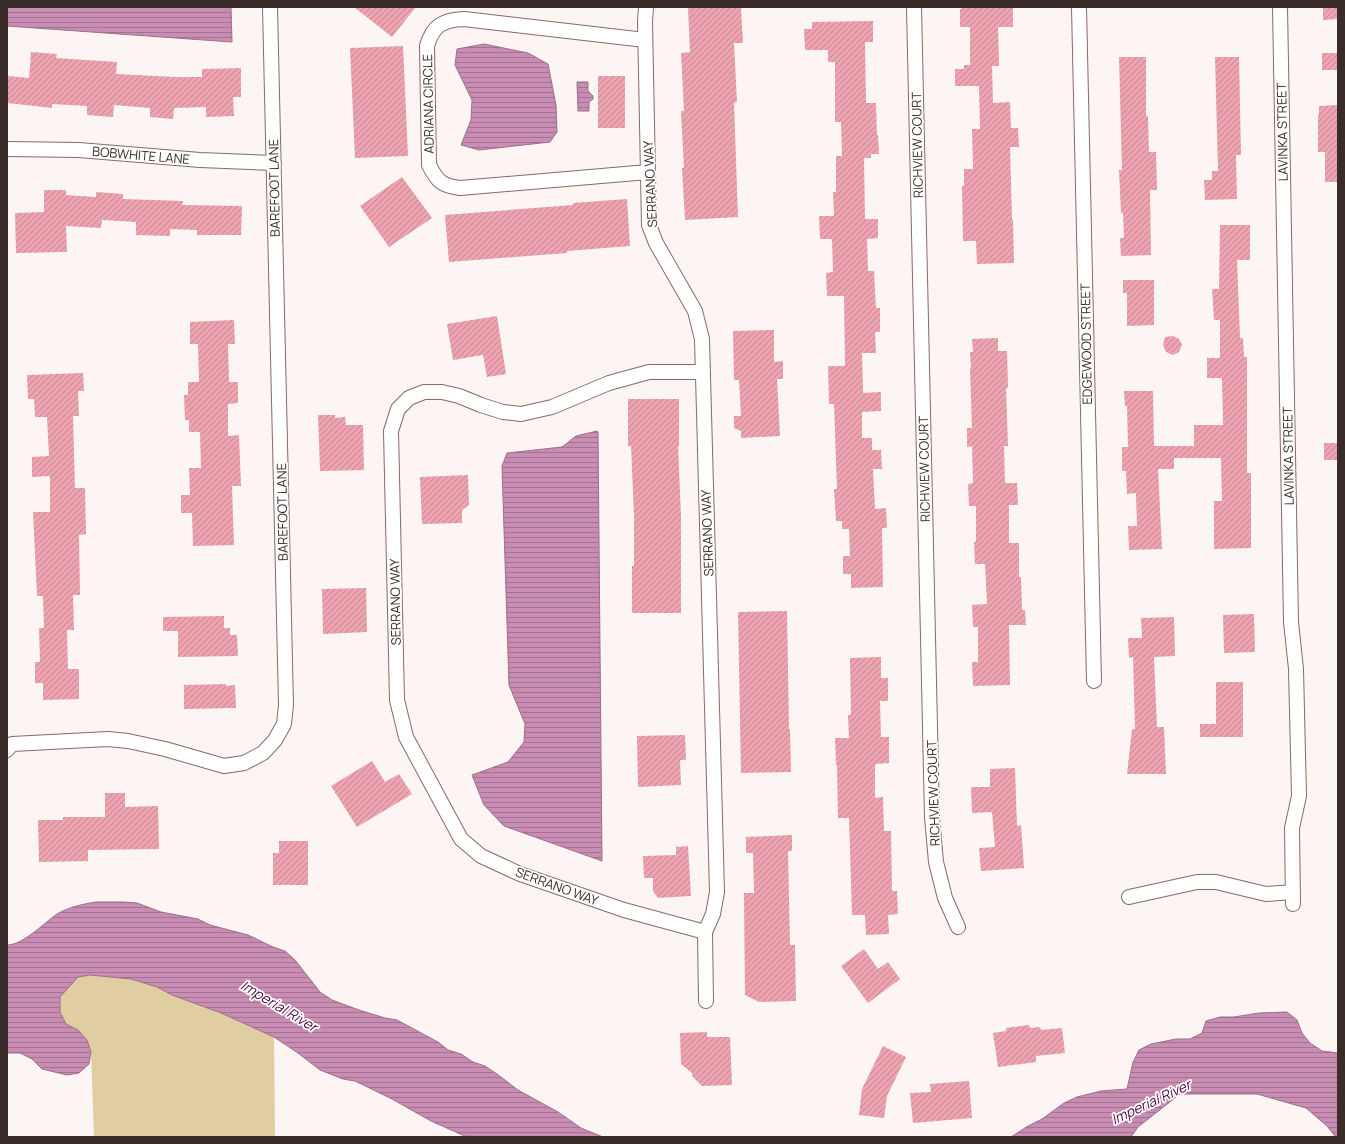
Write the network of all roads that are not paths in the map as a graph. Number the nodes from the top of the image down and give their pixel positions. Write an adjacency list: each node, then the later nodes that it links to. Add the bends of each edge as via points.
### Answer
1 (270, 7): 8 (street, BAREFOOT LANE)
2 (646, 7): 6 (street, SERRANO WAY)
3 (914, 7): 14 (street, RICHVIEW COURT, via 932,818 936,862 945,898)
4 (1079, 7): 11 (street, EDGEWOOD STREET)
5 (1280, 7): 13 (street, LAVINKA STREET, via 1291,622 1296,670 1299,796 1292,828 1293,898 1216,882 1197,882)
6 (645, 40): 9 (street, SERRANO WAY); 9 (street, ADRIANA CIRCLE, via 464,19 450,20 438,26 430,35 427,46 429,165 439,182 460,188)
7 (8, 150): 8 (street, BOBWHITE LANE, via 79,150)
8 (274, 163): 12 (street, BAREFOOT LANE, via 286,706 284,724 276,740 263,753 244,763 224,766 128,741 108,739)
9 (648, 172): 10 (street, SERRANO WAY, via 649,225 695,311 702,339)
10 (703, 372): 15 (street, SERRANO WAY, via 717,892 713,914); 15 (street, SERRANO WAY, via 649,372 609,383 552,407 521,414 503,412 442,392 424,392 409,398 398,410 391,431 397,700 406,737 461,839 481,856 520,874 624,910)
11 (1094, 681)
12 (9, 743)
13 (1129, 897)
14 (958, 927)
15 (705, 932): 16 (street, SERRANO WAY)
16 (706, 1001)

